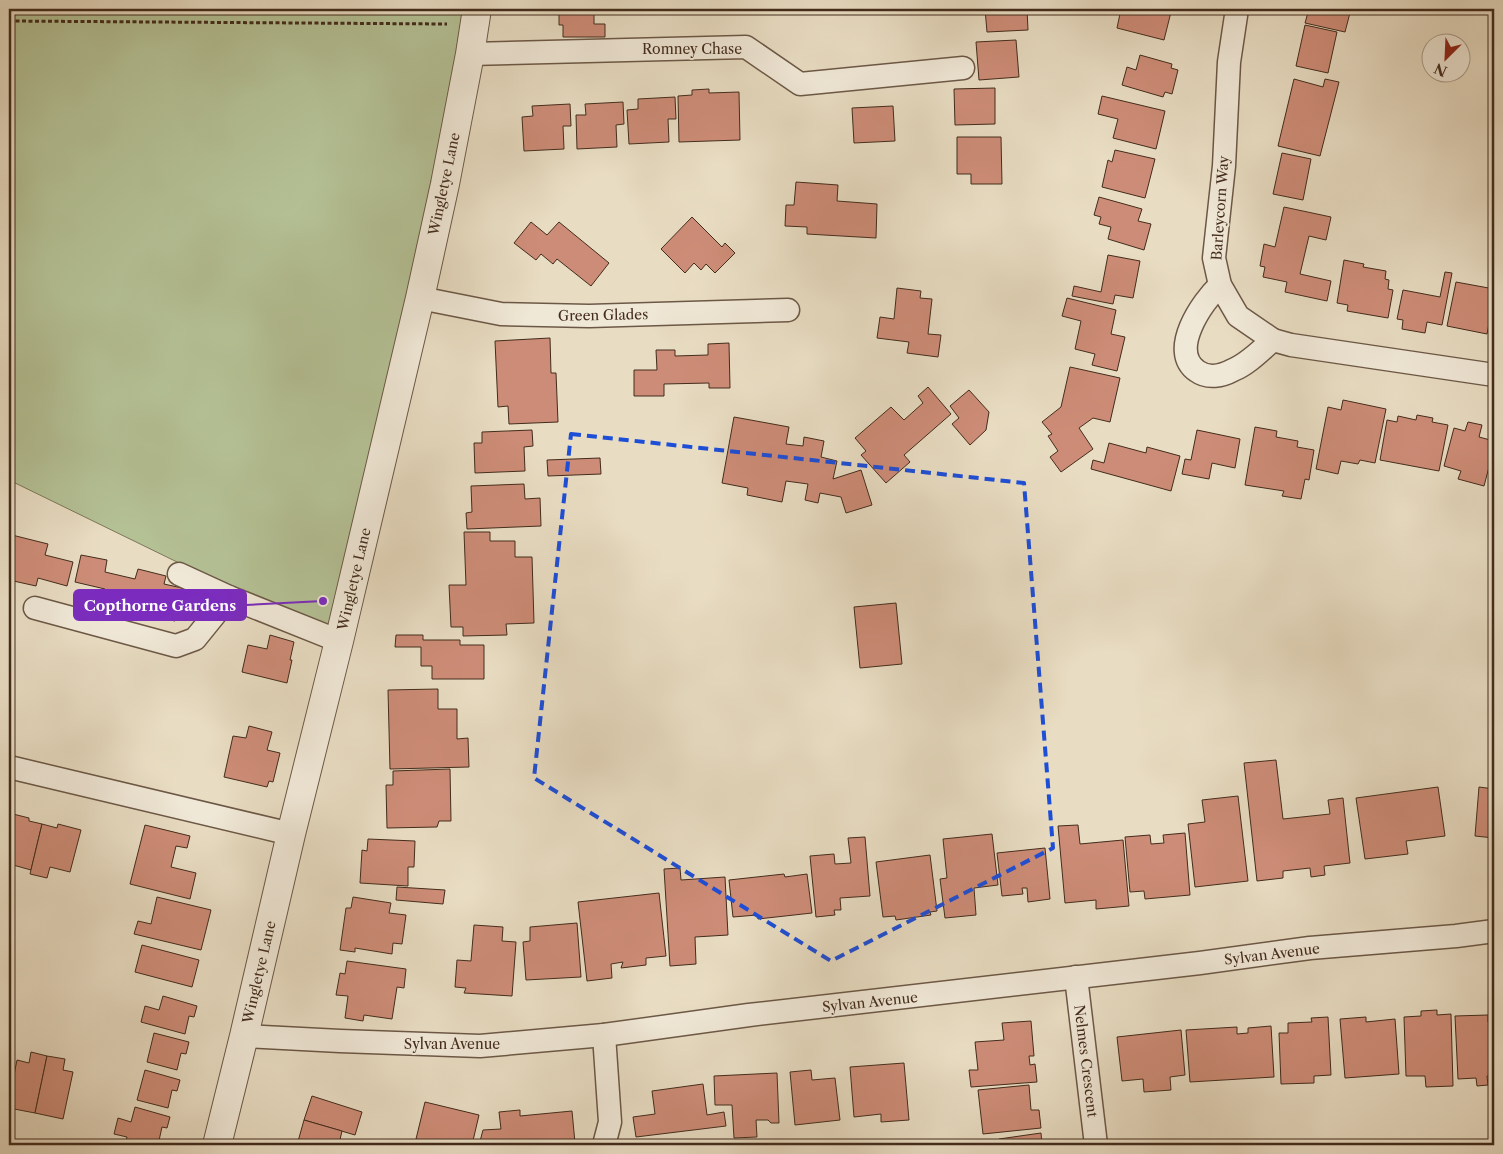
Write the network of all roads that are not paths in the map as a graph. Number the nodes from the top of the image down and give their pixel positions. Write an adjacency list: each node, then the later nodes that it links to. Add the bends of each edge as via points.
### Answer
1 (1237, 9): 5 (street, Barleycorn Way, via 1229,62 1224,166 1214,258)
2 (476, 16): 3 (street, Wingletye Lane)
3 (470, 54): 4 (street, Romney Chase, via 746,47 800,84); 6 (street, Wingletye Lane)
4 (963, 68)
5 (1220, 285): 8 (street, Barleycorn Way, via 1238,316); 8 (street, via 1195,316 1188,336 1186,355 1192,368 1203,376 1220,376 1253,358)
6 (420, 298): 7 (street, Green Glades, via 501,314 588,316); 13 (street, Wingletye Lane)
7 (788, 310)
8 (1273, 340): 9 (street, Barleycorn Way)
9 (1494, 375)
10 (179, 574): 11 (street)
11 (229, 597): 12 (street, via 195,639 176,646); 13 (street)
12 (35, 608)
13 (340, 641): 15 (street, Wingletye Lane)
14 (9, 767): 15 (street)
15 (291, 834): 19 (street, Wingletye Lane)
16 (1494, 931): 17 (street, Sylvan Avenue, via 1310,948)
17 (1076, 977): 18 (street, Sylvan Avenue); 22 (street, Nelmes Crescent)
18 (604, 1035): 19 (street, Sylvan Avenue, via 480,1046); 21 (street, via 610,1122)
19 (244, 1036): 20 (street, Wingletye Lane)
20 (217, 1145)
21 (604, 1145)
22 (1096, 1145)

